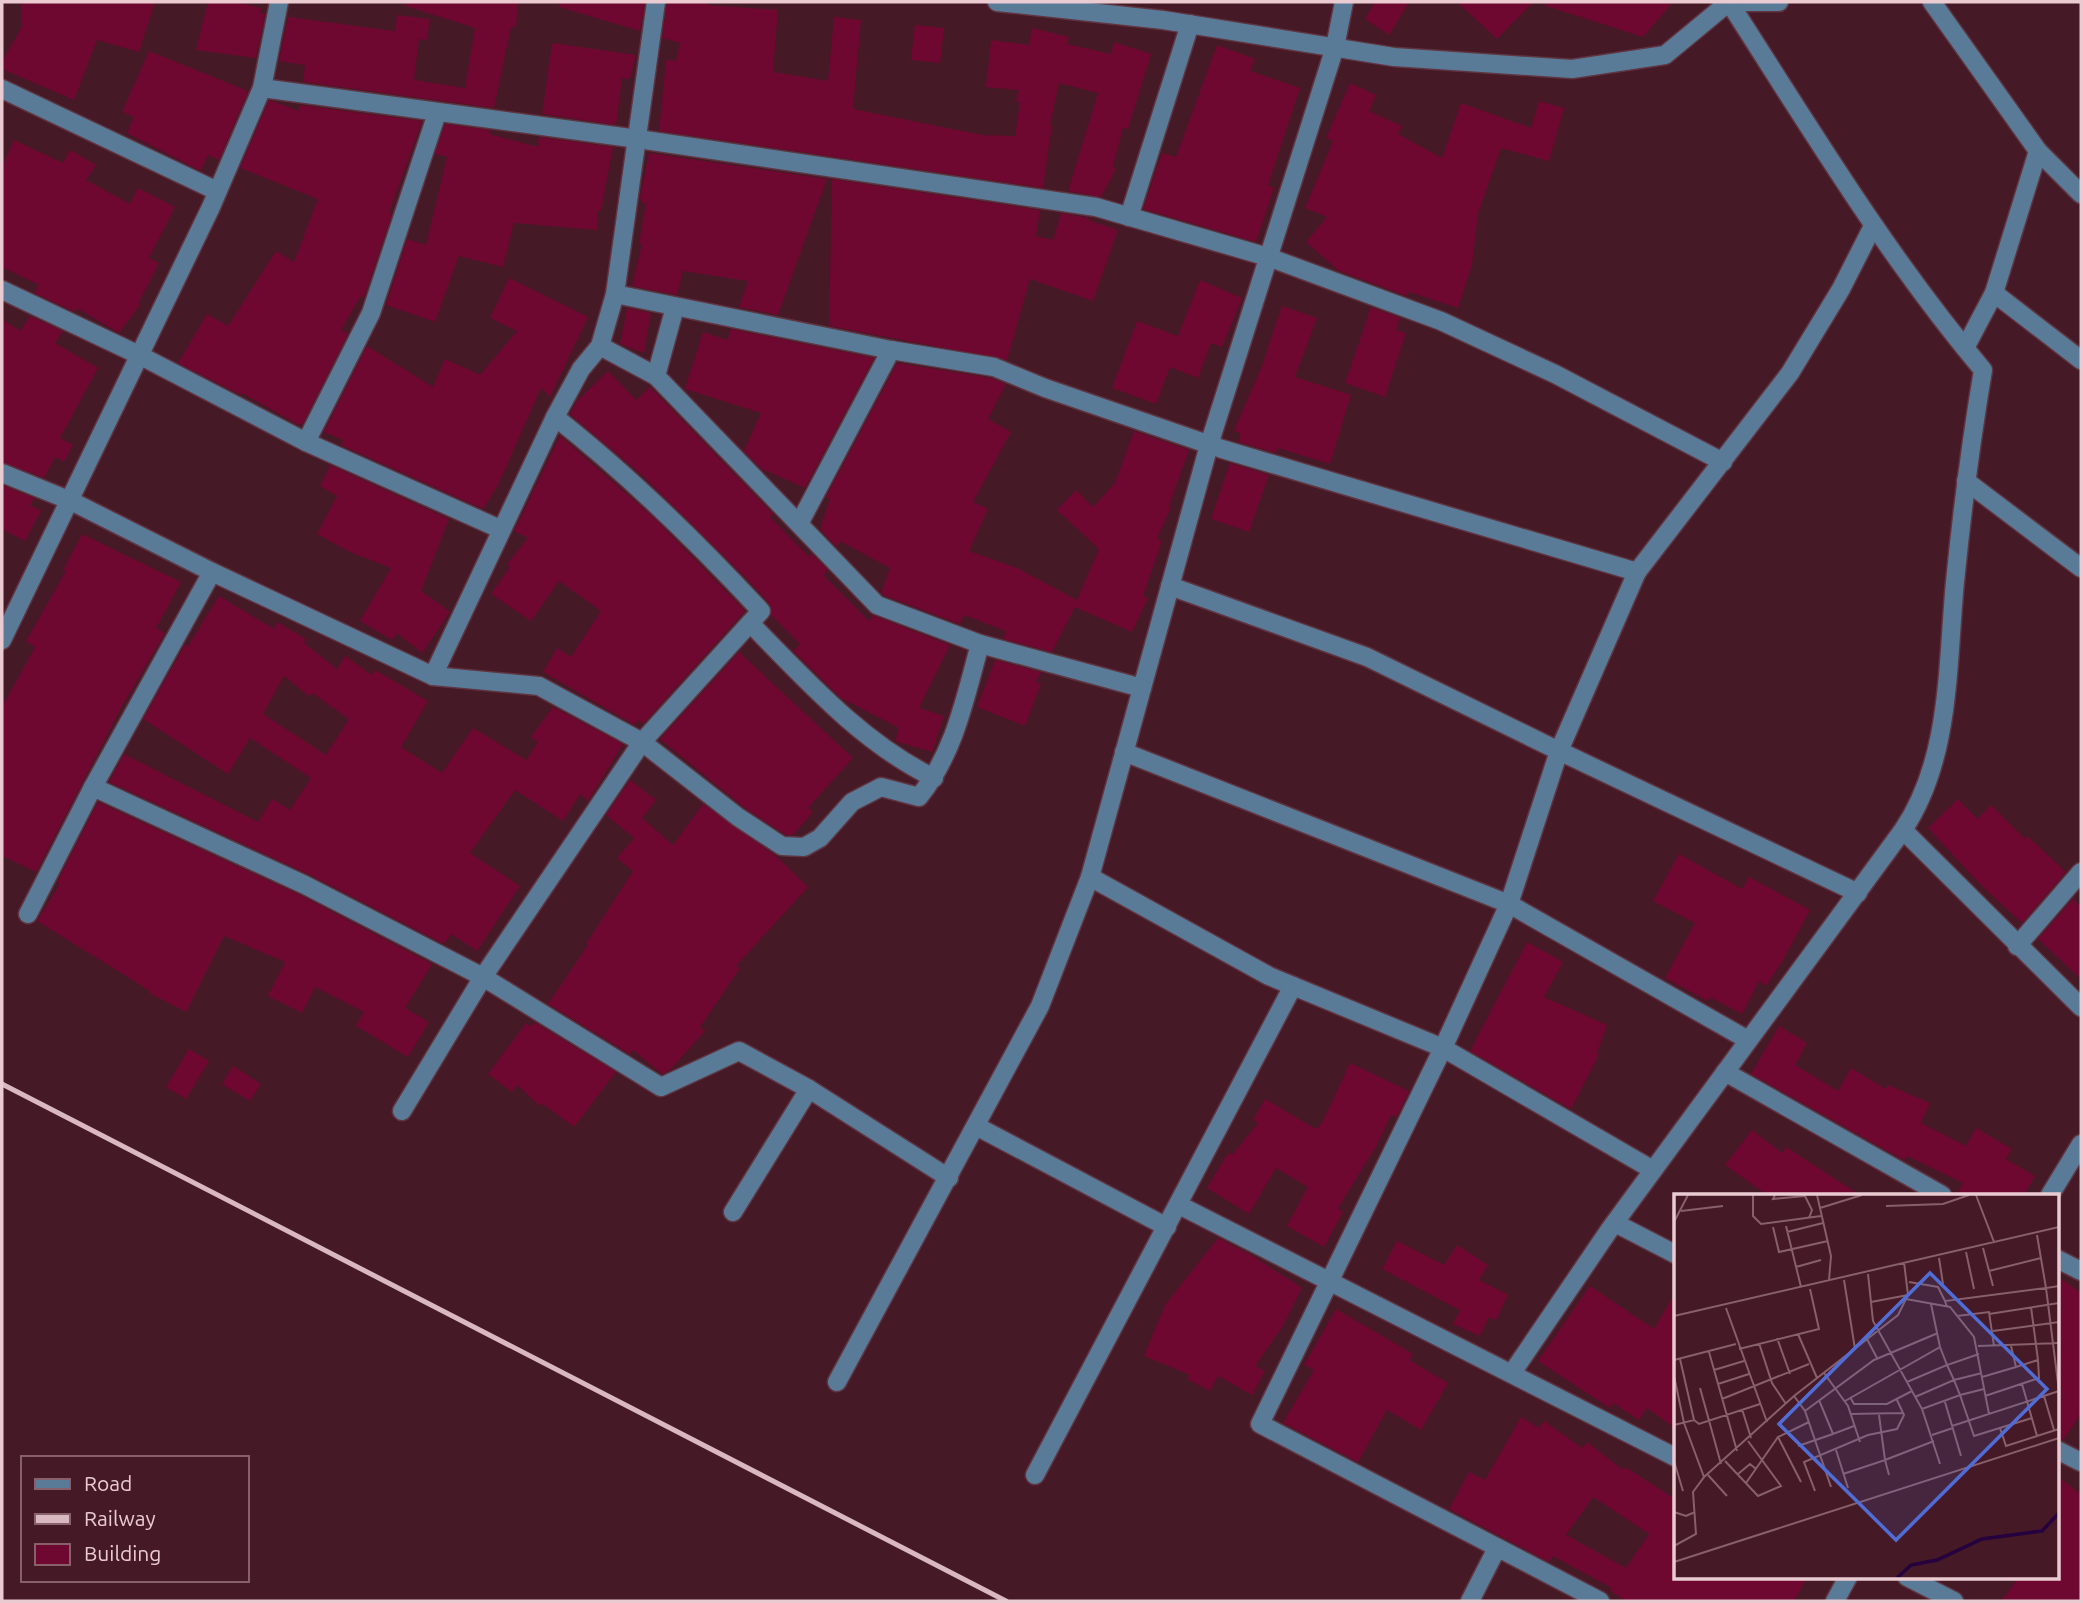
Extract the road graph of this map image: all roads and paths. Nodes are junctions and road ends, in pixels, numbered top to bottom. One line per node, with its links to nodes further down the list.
1 (279, 2): 11 (street)
2 (656, 2): 14 (street)
3 (997, 2): 8 (street)
4 (1345, 2): 10 (street)
5 (1729, 2): 6 (street); 10 (street); 19 (street)
6 (1777, 2)
7 (1932, 2): 15 (street)
8 (1041, 5): 9 (street)
9 (1189, 24): 10 (street); 18 (street)
10 (1335, 47): 20 (street)
11 (262, 88): 13 (street); 16 (street)
12 (2, 89): 16 (street)
13 (437, 113): 14 (street); 32 (street)
14 (638, 139): 18 (street); 23 (street)
15 (2038, 151): 17 (street); 22 (street)
16 (217, 191): 28 (street)
17 (2081, 194)
18 (1129, 217): 20 (street)
19 (1873, 226): 26 (street); 34 (street)
20 (1268, 257): 33 (street); 34 (street)
21 (2, 290): 28 (street)
22 (1994, 293): 26 (street); 29 (street)
23 (615, 294): 24 (street); 25 (street)
24 (675, 307): 27 (street); 30 (street)
25 (600, 346): 30 (street); 31 (street)
26 (1965, 348): 36 (street)
27 (891, 350): 33 (street); 38 (street)
28 (141, 356): 32 (street); 37 (street)
29 (2081, 360)
30 (656, 376): 38 (street)
31 (555, 417): 39 (street); 44 (street)
32 (306, 442): 39 (street)
33 (1209, 445): 42 (street); 43 (street)
34 (1723, 462): 42 (street)
35 (2, 473): 37 (street)
36 (1966, 481): 40 (street); 54 (street)
37 (71, 501): 41 (street); 45 (street)
38 (800, 522): 46 (street)
39 (500, 529): 47 (street)
40 (2081, 568)
41 (212, 572): 47 (street); 53 (street)
42 (1637, 572): 50 (street)
43 (1170, 586): 48 (street); 50 (street)
44 (750, 623): 49 (street); 52 (street)
45 (2, 640)
46 (980, 644): 48 (street); 52 (street)
47 (433, 676): 49 (street)
48 (1142, 688): 51 (street)
49 (642, 743): 52 (street); 61 (street)
50 (1559, 751): 57 (street); 58 (street)
51 (1124, 752): 56 (street); 58 (street)
52 (934, 778)
53 (93, 787): 59 (street); 61 (street)
54 (1903, 830): 57 (street); 60 (street)
55 (2081, 872): 60 (street)
56 (1090, 877): 62 (street); 69 (street)
57 (1858, 893): 64 (street)
58 (1509, 904): 64 (street); 65 (street)
59 (28, 914)
60 (2017, 947): 63 (street)
61 (483, 977): 67 (street); 68 (street)
62 (1293, 986): 65 (street); 75 (street)
63 (2081, 1007)
64 (1748, 1040): 66 (street)
65 (1444, 1048): 71 (street); 82 (street)
66 (1725, 1072): 71 (street); 73 (street)
67 (809, 1089): 72 (street); 76 (street)
68 (402, 1111)
69 (976, 1126): 72 (street); 78 (street)
70 (2081, 1144): 74 (street)
71 (1653, 1170): 77 (street)
72 (949, 1178): 84 (street)
73 (1940, 1194)
74 (2051, 1194)
75 (1180, 1205): 78 (street); 82 (street)
76 (733, 1212)
77 (1615, 1223): 79 (street); 83 (street)
78 (1167, 1227): 88 (street)
79 (1674, 1253)
80 (2058, 1260): 81 (street)
81 (2081, 1272)
82 (1329, 1280): 83 (street); 89 (street)
83 (1511, 1373): 86 (street)
84 (838, 1382)
85 (2058, 1450): 87 (street)
86 (1674, 1456)
87 (2081, 1462)
88 (1035, 1475)
89 (1497, 1548): 92 (street); 93 (street)
90 (1847, 1578): 94 (street)
91 (1909, 1578): 95 (street)
92 (1470, 1601)
93 (1600, 1601)
94 (1835, 1601)
95 (1954, 1601)

